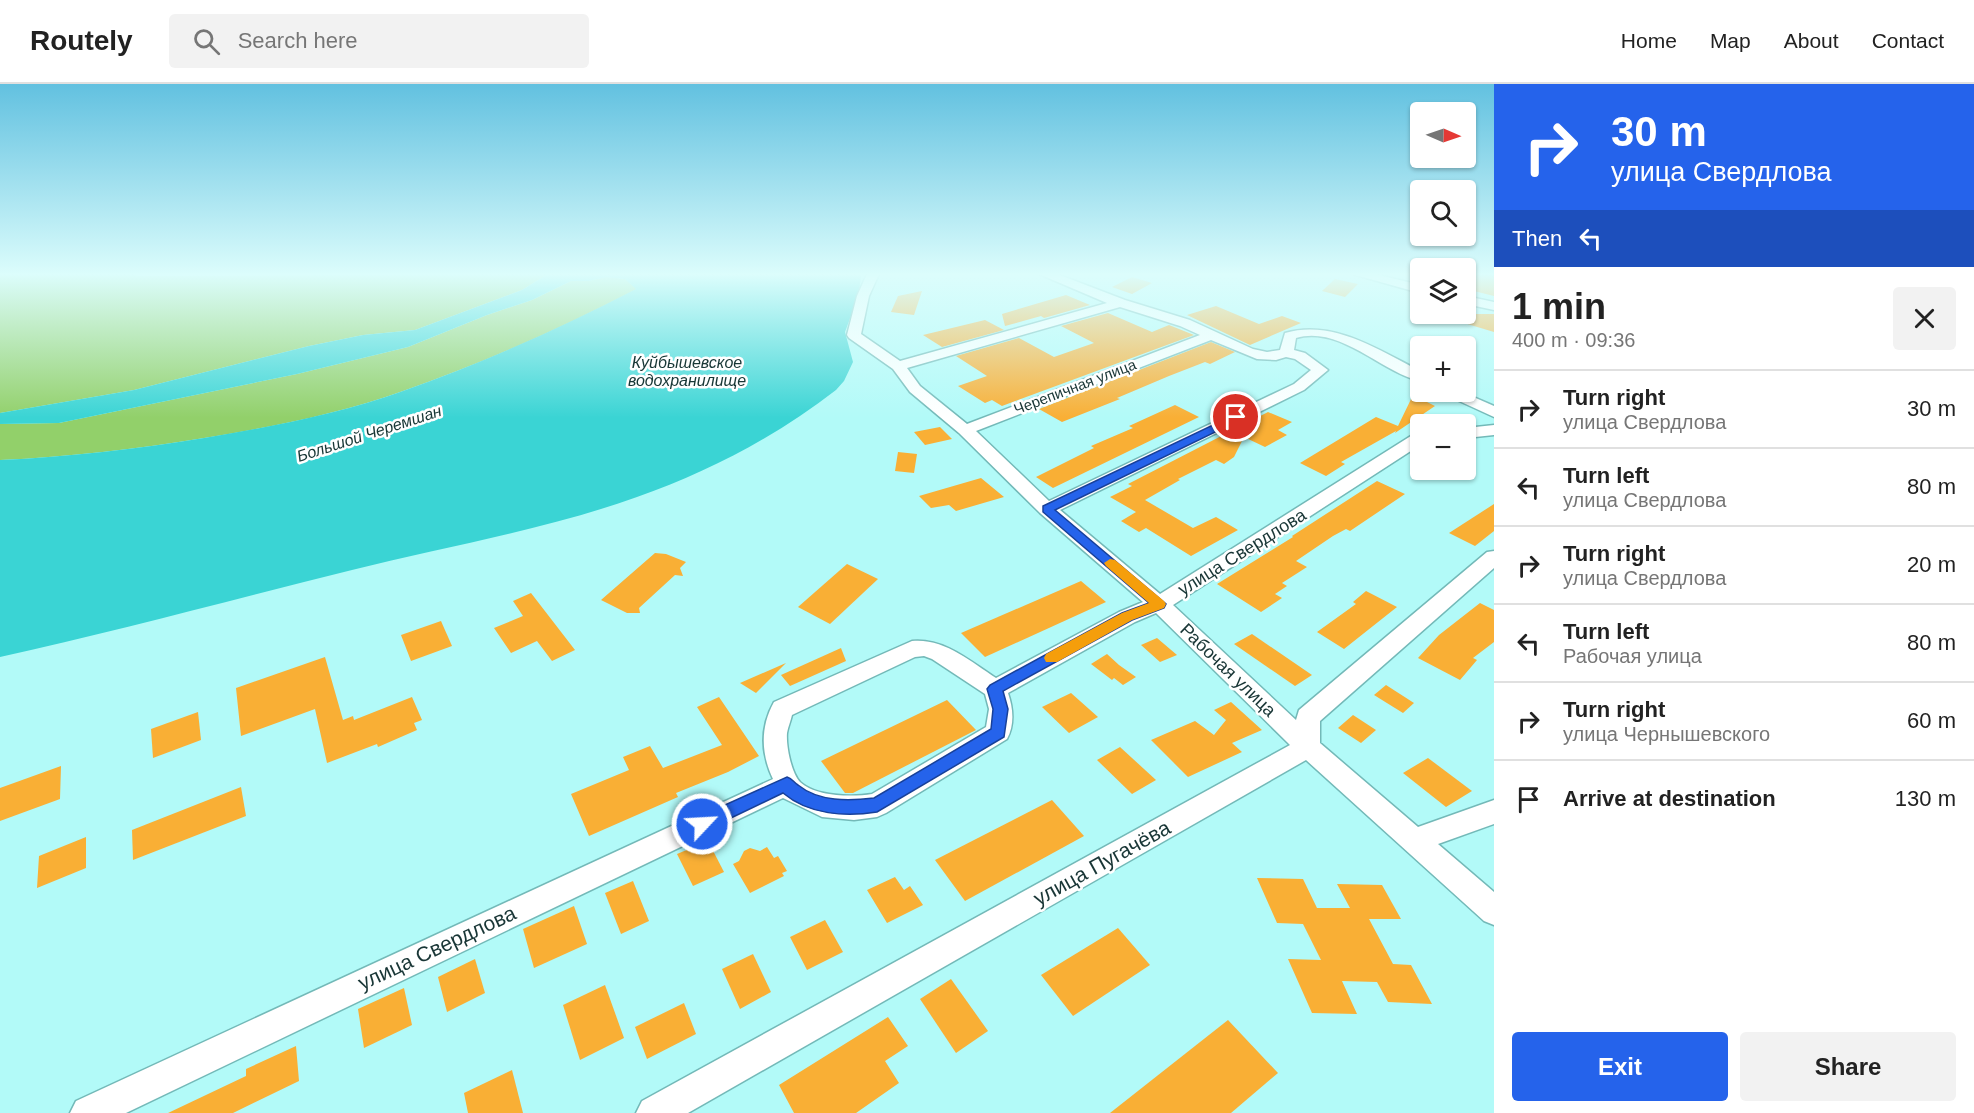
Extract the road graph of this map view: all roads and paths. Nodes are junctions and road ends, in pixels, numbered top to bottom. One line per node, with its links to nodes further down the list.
1 (857, 322): 6 (street, Рабочая улица)
2 (1053, 322): 6 (street)
3 (1182, 322): 4 (street)
4 (1212, 335): 5 (street); 10 (street, Черепичная улица)
5 (1286, 353): 7 (street); 14 (street)
6 (898, 366): 10 (street, Рабочая улица)
7 (1410, 372)
8 (1472, 402): 9 (street)
9 (1494, 412)
10 (964, 430): 14 (street, Рабочая улица)
11 (1494, 430): 12 (street)
12 (1476, 432)
13 (1410, 444): 16 (street, улица Свердлова)
14 (1047, 509): 16 (street, Рабочая улица)
15 (1494, 557): 18 (street)
16 (1159, 604): 17 (street, улица Свердлова); 18 (street, Рабочая улица)
17 (995, 689): 19 (street); 19 (street)
18 (1308, 747): 21 (street, Рабочая улица); 24 (street, улица Пугачёва)
19 (787, 784): 23 (street, улица Свердлова)
20 (1494, 812): 21 (street)
21 (1415, 840): 22 (street, Рабочая улица)
22 (1494, 911)
23 (88, 1113)
24 (654, 1113)

